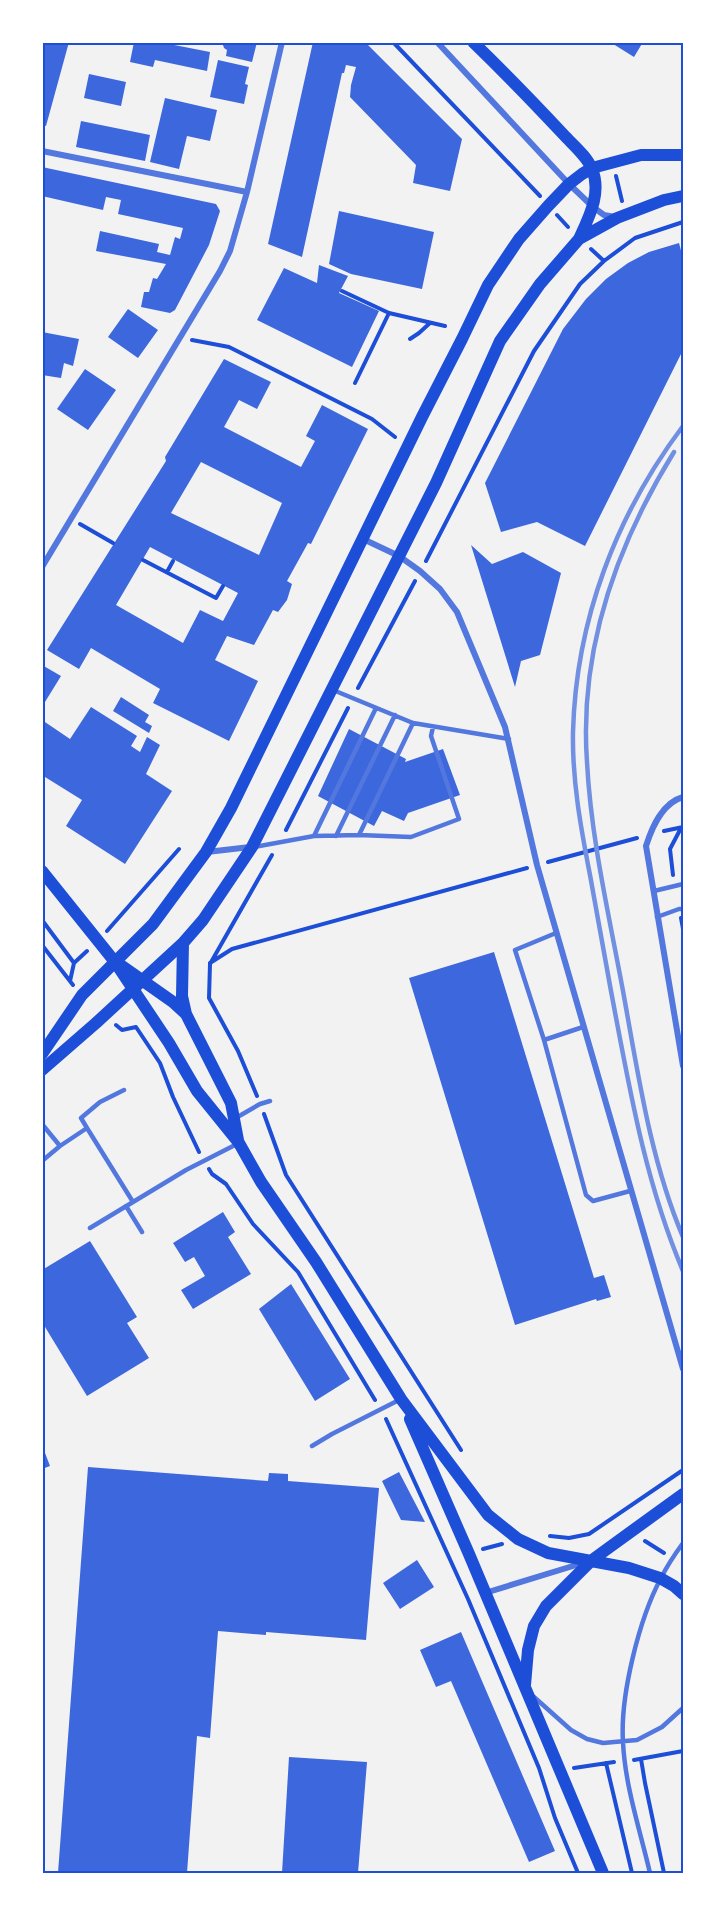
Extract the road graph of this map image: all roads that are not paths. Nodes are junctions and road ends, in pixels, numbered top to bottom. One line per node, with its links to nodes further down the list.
1 (282, 42): 8 (street)
2 (437, 42): 7 (street)
3 (473, 42): 6 (main road)
4 (42, 151): 8 (street)
5 (683, 155): 6 (main road)
6 (592, 168): 7 (main road); 10 (main road)
7 (569, 184): 10 (street); 13 (main road)
8 (247, 192): 15 (street)
9 (683, 196): 11 (main road)
10 (593, 207): 11 (street); 12 (main road)
11 (621, 216): 12 (main road)
12 (579, 239): 14 (main road)
13 (362, 539): 14 (street); 27 (main road)
14 (399, 556): 16 (main road); 21 (street)
15 (42, 567)
16 (330, 689): 17 (lane); 26 (main road)
17 (376, 708): 18 (lane); 24 (lane)
18 (395, 716): 19 (lane); 25 (lane)
19 (413, 723): 20 (lane); 23 (lane)
20 (433, 727): 21 (lane); 23 (lane)
21 (509, 739): 33 (street)
22 (683, 797): 30 (street)
23 (358, 835): 25 (lane)
24 (314, 836): 25 (lane); 26 (lane)
25 (336, 836)
26 (252, 847): 27 (street); 34 (main road)
27 (206, 852): 35 (main road)
28 (42, 871): 35 (main road)
29 (683, 884): 30 (lane)
30 (654, 891): 32 (street)
31 (683, 909): 32 (lane)
32 (657, 917): 42 (street)
33 (556, 933): 39 (street); 40 (lane)
34 (183, 943): 36 (main road); 38 (main road)
35 (116, 962): 36 (main road); 37 (main road); 41 (main road)
36 (143, 980): 37 (main road); 38 (main road)
37 (133, 989): 43 (main road); 49 (main road)
38 (186, 1014): 46 (main road)
39 (583, 1027): 40 (lane); 52 (street)
40 (544, 1040): 52 (lane)
41 (42, 1054)
42 (683, 1066)
43 (42, 1070)
44 (124, 1090): 48 (lane)
45 (270, 1101): 46 (lane)
46 (234, 1119): 49 (main road)
47 (42, 1124): 50 (lane)
48 (87, 1128): 50 (lane); 53 (lane)
49 (239, 1143): 53 (lane); 58 (main road)
50 (60, 1146): 51 (lane)
51 (42, 1161)
52 (630, 1191): 57 (street)
53 (134, 1202): 54 (lane)
54 (126, 1206): 55 (lane); 56 (lane)
55 (90, 1228)
56 (142, 1232)
57 (683, 1369)
58 (401, 1399): 59 (lane); 62 (main road); 64 (main road)
59 (312, 1446)
60 (683, 1494): 62 (main road)
61 (683, 1543): 63 (lane)
62 (592, 1560): 63 (main road); 64 (street); 66 (main road)
63 (660, 1578): 65 (main road); 68 (lane)
64 (485, 1593): 66 (main road)
65 (683, 1594)
66 (525, 1689): 68 (lane); 69 (main road)
67 (683, 1708): 68 (lane)
68 (622, 1741): 70 (lane)
69 (603, 1873)
70 (650, 1873)

